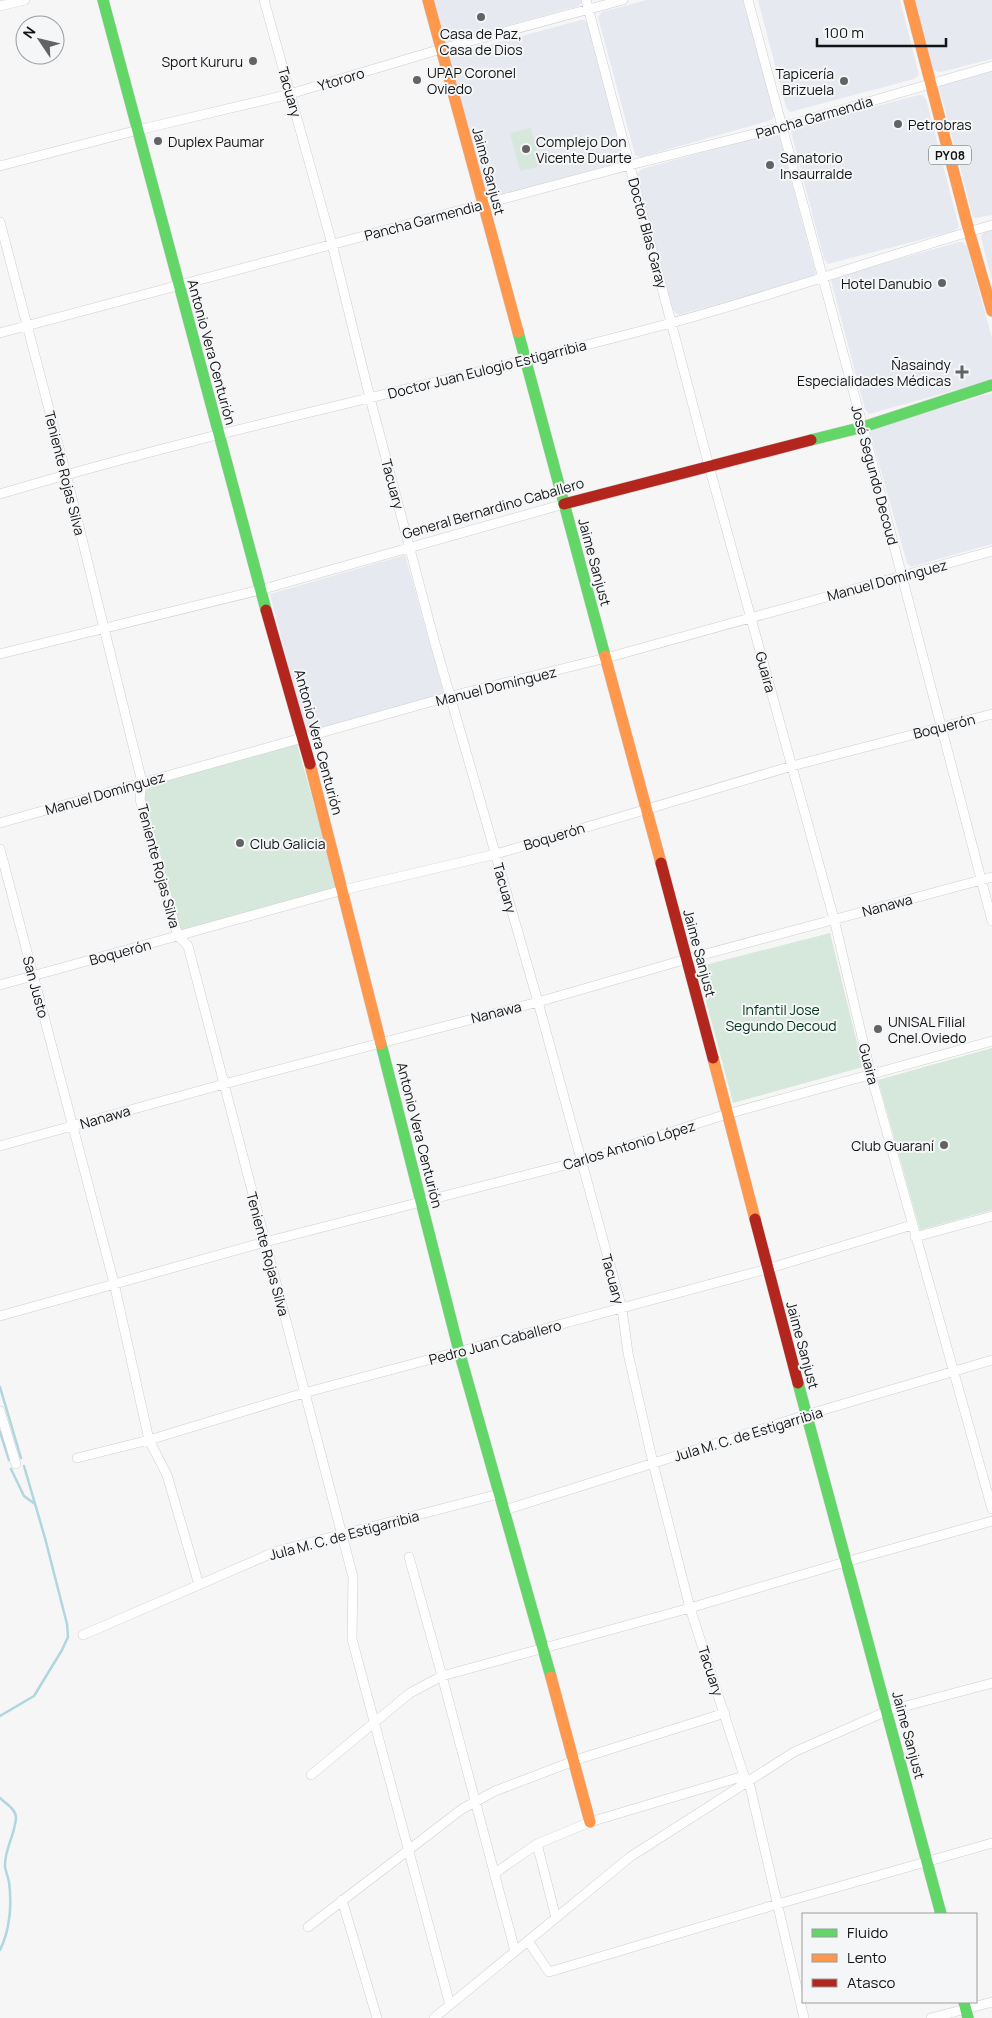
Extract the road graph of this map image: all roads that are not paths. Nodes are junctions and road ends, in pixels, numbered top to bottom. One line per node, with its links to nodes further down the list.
1 (25, 0): 9 (street)
2 (103, 0): 15 (main road, Antonio Vera Centurión)
3 (264, 0): 13 (street, Tacuary)
4 (428, 0): 10 (main road, Jaime Sanjust)
5 (623, 0): 8 (street, Ytororo)
6 (748, 0): 14 (street, José Segundo Decoud)
7 (910, 0): 12 (main road, PY08)
8 (587, 4): 10 (street, Ytororo); 16 (street, Doctor Blas Garay)
9 (0, 6)
10 (441, 49): 13 (street, Ytororo); 18 (main road, Jaime Sanjust)
11 (992, 66): 12 (street, Pancha Garmendia)
12 (932, 83): 14 (street, Pancha Garmendia); 21 (main road, PY08)
13 (290, 94): 15 (street, Ytororo); 22 (street, Tacuary)
14 (782, 127): 16 (street, Pancha Garmendia); 23 (street, José Segundo Decoud)
15 (138, 130): 17 (street, Ytororo); 24 (main road, Antonio Vera Centurión)
16 (630, 165): 18 (street, Pancha Garmendia); 26 (street, Doctor Blas Garay)
17 (0, 166)
18 (483, 204): 22 (street, Pancha Garmendia); 29 (main road, Jaime Sanjust)
19 (0, 222): 27 (street, Teniente Rojas Silva)
20 (992, 225): 21 (street, Doctor Juan Eulogio Estigarribia)
21 (969, 232): 23 (street, Doctor Juan Eulogio Estigarribia); 25 (main road, PY08)
22 (332, 244): 24 (street, Pancha Garmendia); 31 (street, Tacuary)
23 (823, 279): 26 (street, Doctor Juan Eulogio Estigarribia); 32 (street, José Segundo Decoud)
24 (179, 287): 27 (street, Pancha Garmendia); 33 (main road, Antonio Vera Centurión)
25 (992, 310)
26 (672, 323): 29 (street, Doctor Juan Eulogio Estigarribia); 34 (street, Doctor Blas Garay)
27 (27, 326): 28 (street, Pancha Garmendia); 35 (street, Teniente Rojas Silva)
28 (0, 333)
29 (524, 361): 31 (street, Doctor Juan Eulogio Estigarribia); 37 (main road, Jaime Sanjust)
30 (992, 385): 32 (main road, General Bernardino Caballero)
31 (370, 398): 33 (street, Doctor Juan Eulogio Estigarribia); 38 (street, Tacuary)
32 (863, 427): 34 (main road, General Bernardino Caballero); 40 (street, José Segundo Decoud)
33 (219, 435): 35 (street, Doctor Juan Eulogio Estigarribia); 41 (main road, Antonio Vera Centurión)
34 (709, 466): 37 (main road, General Bernardino Caballero); 42 (street, Guaira)
35 (66, 474): 36 (street, Doctor Juan Eulogio Estigarribia); 43 (street, Teniente Rojas Silva)
36 (0, 494)
37 (564, 504): 38 (street, General Bernardino Caballero); 45 (main road, Jaime Sanjust)
38 (411, 547): 41 (street, General Bernardino Caballero); 46 (street, Tacuary)
39 (992, 551): 40 (street, Manuel Domínguez)
40 (902, 576): 42 (street, Manuel Domínguez); 48 (street, José Segundo Decoud)
41 (260, 590): 43 (street, General Bernardino Caballero); 49 (main road, Antonio Vera Centurión)
42 (751, 617): 45 (street, Manuel Domínguez); 50 (street, Guaira)
43 (104, 628): 44 (street, General Bernardino Caballero); 51 (street, Teniente Rojas Silva)
44 (0, 654)
45 (606, 658): 46 (street, Manuel Domínguez); 52 (main road, Jaime Sanjust)
46 (451, 696): 49 (street, Manuel Domínguez); 55 (street, Tacuary)
47 (992, 714): 48 (street, Boquerón)
48 (941, 727): 50 (street, Boquerón); 57 (street, José Segundo Decoud)
49 (303, 738): 51 (street, Manuel Domínguez); 58 (main road, Antonio Vera Centurión)
50 (792, 766): 52 (street, Boquerón); 59 (street, Guaira)
51 (142, 782): 53 (street, Manuel Domínguez); 61 (street, Teniente Rojas Silva)
52 (646, 808): 55 (street, Boquerón); 62 (main road, Jaime Sanjust)
53 (0, 823)
54 (0, 849): 63 (street, San Justo)
55 (496, 854): 58 (street, Boquerón); 65 (street, Tacuary)
56 (992, 877): 57 (street, Nanawa)
57 (981, 880): 59 (street, Nanawa); 60 (street, José Segundo Decoud)
58 (343, 890): 61 (street, Boquerón); 66 (main road, Antonio Vera Centurión)
59 (834, 919): 62 (street, Nanawa); 68 (street, Guaira)
60 (992, 921)
61 (178, 936): 63 (street, Boquerón); 69 (street, Teniente Rojas Silva)
62 (687, 959): 65 (street, Nanawa); 70 (main road, Jaime Sanjust)
63 (32, 976): 64 (street, Boquerón); 71 (street, San Justo)
64 (0, 985)
65 (538, 1002): 66 (street, Nanawa); 73 (street, Tacuary)
66 (381, 1041): 69 (street, Nanawa); 74 (main road, Antonio Vera Centurión)
67 (992, 1041): 68 (street, Carlos Antonio López)
68 (872, 1074): 70 (street, Carlos Antonio López); 76 (street, Guaira)
69 (224, 1084): 71 (street, Nanawa); 78 (street, Teniente Rojas Silva)
70 (727, 1114): 73 (street, Carlos Antonio López); 79 (main road, Jaime Sanjust)
71 (73, 1126): 72 (street, Nanawa); 80 (street, San Justo)
72 (0, 1146)
73 (581, 1161): 74 (street, Carlos Antonio López); 81 (street, Tacuary)
74 (421, 1202): 78 (street, Carlos Antonio López); 83 (main road, Antonio Vera Centurión)
75 (992, 1216): 77 (street)
76 (912, 1225): 77 (street, Guaira); 79 (street, Pedro Juan Caballero)
77 (916, 1237): 85 (street, Guaira)
78 (265, 1242): 80 (street, Carlos Antonio López); 86 (street, Teniente Rojas Silva)
79 (767, 1269): 81 (street, Pedro Juan Caballero); 88 (main road, Jaime Sanjust)
80 (114, 1283): 82 (street, Carlos Antonio López); 89 (street, San Justo)
81 (622, 1309): 83 (street, Pedro Juan Caballero); 91 (street, Tacuary)
82 (0, 1316)
83 (459, 1351): 86 (street, Pedro Juan Caballero); 93 (main road, Antonio Vera Centurión)
84 (992, 1360): 85 (street, Jula M. C. de Estigarribia)
85 (953, 1370): 88 (street, Jula M. C. de Estigarribia); 94 (street, Guaira)
86 (304, 1393): 89 (street, Pedro Juan Caballero); 97 (street, Teniente Rojas Silva)
87 (0, 1412): 92 (street)
88 (806, 1415): 91 (street, Jula M. C. de Estigarribia); 99 (main road, Jaime Sanjust)
89 (149, 1440): 90 (street, Pedro Juan Caballero); 100 (street, San Justo)
90 (77, 1458)
91 (653, 1463): 95 (street, Jula M. C. de Estigarribia); 101 (street, Tacuary)
92 (16, 1464)
93 (500, 1494): 95 (main road, Antonio Vera Centurión); 97 (street, Jula M. C. de Estigarribia)
94 (992, 1509)
95 (505, 1510): 103 (main road, Antonio Vera Centurión)
96 (992, 1522): 99 (street)
97 (340, 1534): 100 (street, Jula M. C. de Estigarribia); 108 (street, Teniente Rojas Silva)
98 (408, 1557): 104 (street)
99 (845, 1562): 101 (street); 106 (main road, Jaime Sanjust)
100 (199, 1585): 102 (street, Jula M. C. de Estigarribia)
101 (690, 1608): 103 (street); 107 (street, Tacuary)
102 (83, 1635)
103 (542, 1648): 104 (street); 109 (main road, Antonio Vera Centurión)
104 (442, 1676): 108 (street); 112 (street)
105 (992, 1683): 106 (street)
106 (888, 1711): 111 (street); 117 (main road, Jaime Sanjust)
107 (725, 1713): 109 (street); 111 (street, Tacuary)
108 (375, 1723): 110 (street); 116 (street, Teniente Rojas Silva)
109 (574, 1761): 112 (street); 113 (main road, Antonio Vera Centurión)
110 (311, 1775)
111 (747, 1779): 113 (street); 120 (street, Tacuary); 122 (street)
112 (476, 1802): 116 (street); 118 (street)
113 (590, 1822): 115 (street)
114 (992, 1843): 117 (street)
115 (537, 1844): 118 (street); 122 (street)
116 (407, 1850): 119 (street); 127 (street, Teniente Rojas Silva)
117 (926, 1860): 120 (street); 121 (main road, Jaime Sanjust)
118 (494, 1872): 125 (street)
119 (342, 1900): 123 (street); 129 (street)
120 (778, 1904): 124 (street); 131 (street, Tacuary)
121 (941, 1913)
122 (556, 1918): 124 (street)
123 (308, 1927)
124 (528, 1941): 125 (street)
125 (515, 1951): 127 (street)
126 (992, 2002): 128 (street)
127 (450, 2005): 130 (street)
128 (966, 2010): 132 (street)
129 (377, 2018)
130 (434, 2018)
131 (804, 2018)
132 (931, 2018)

